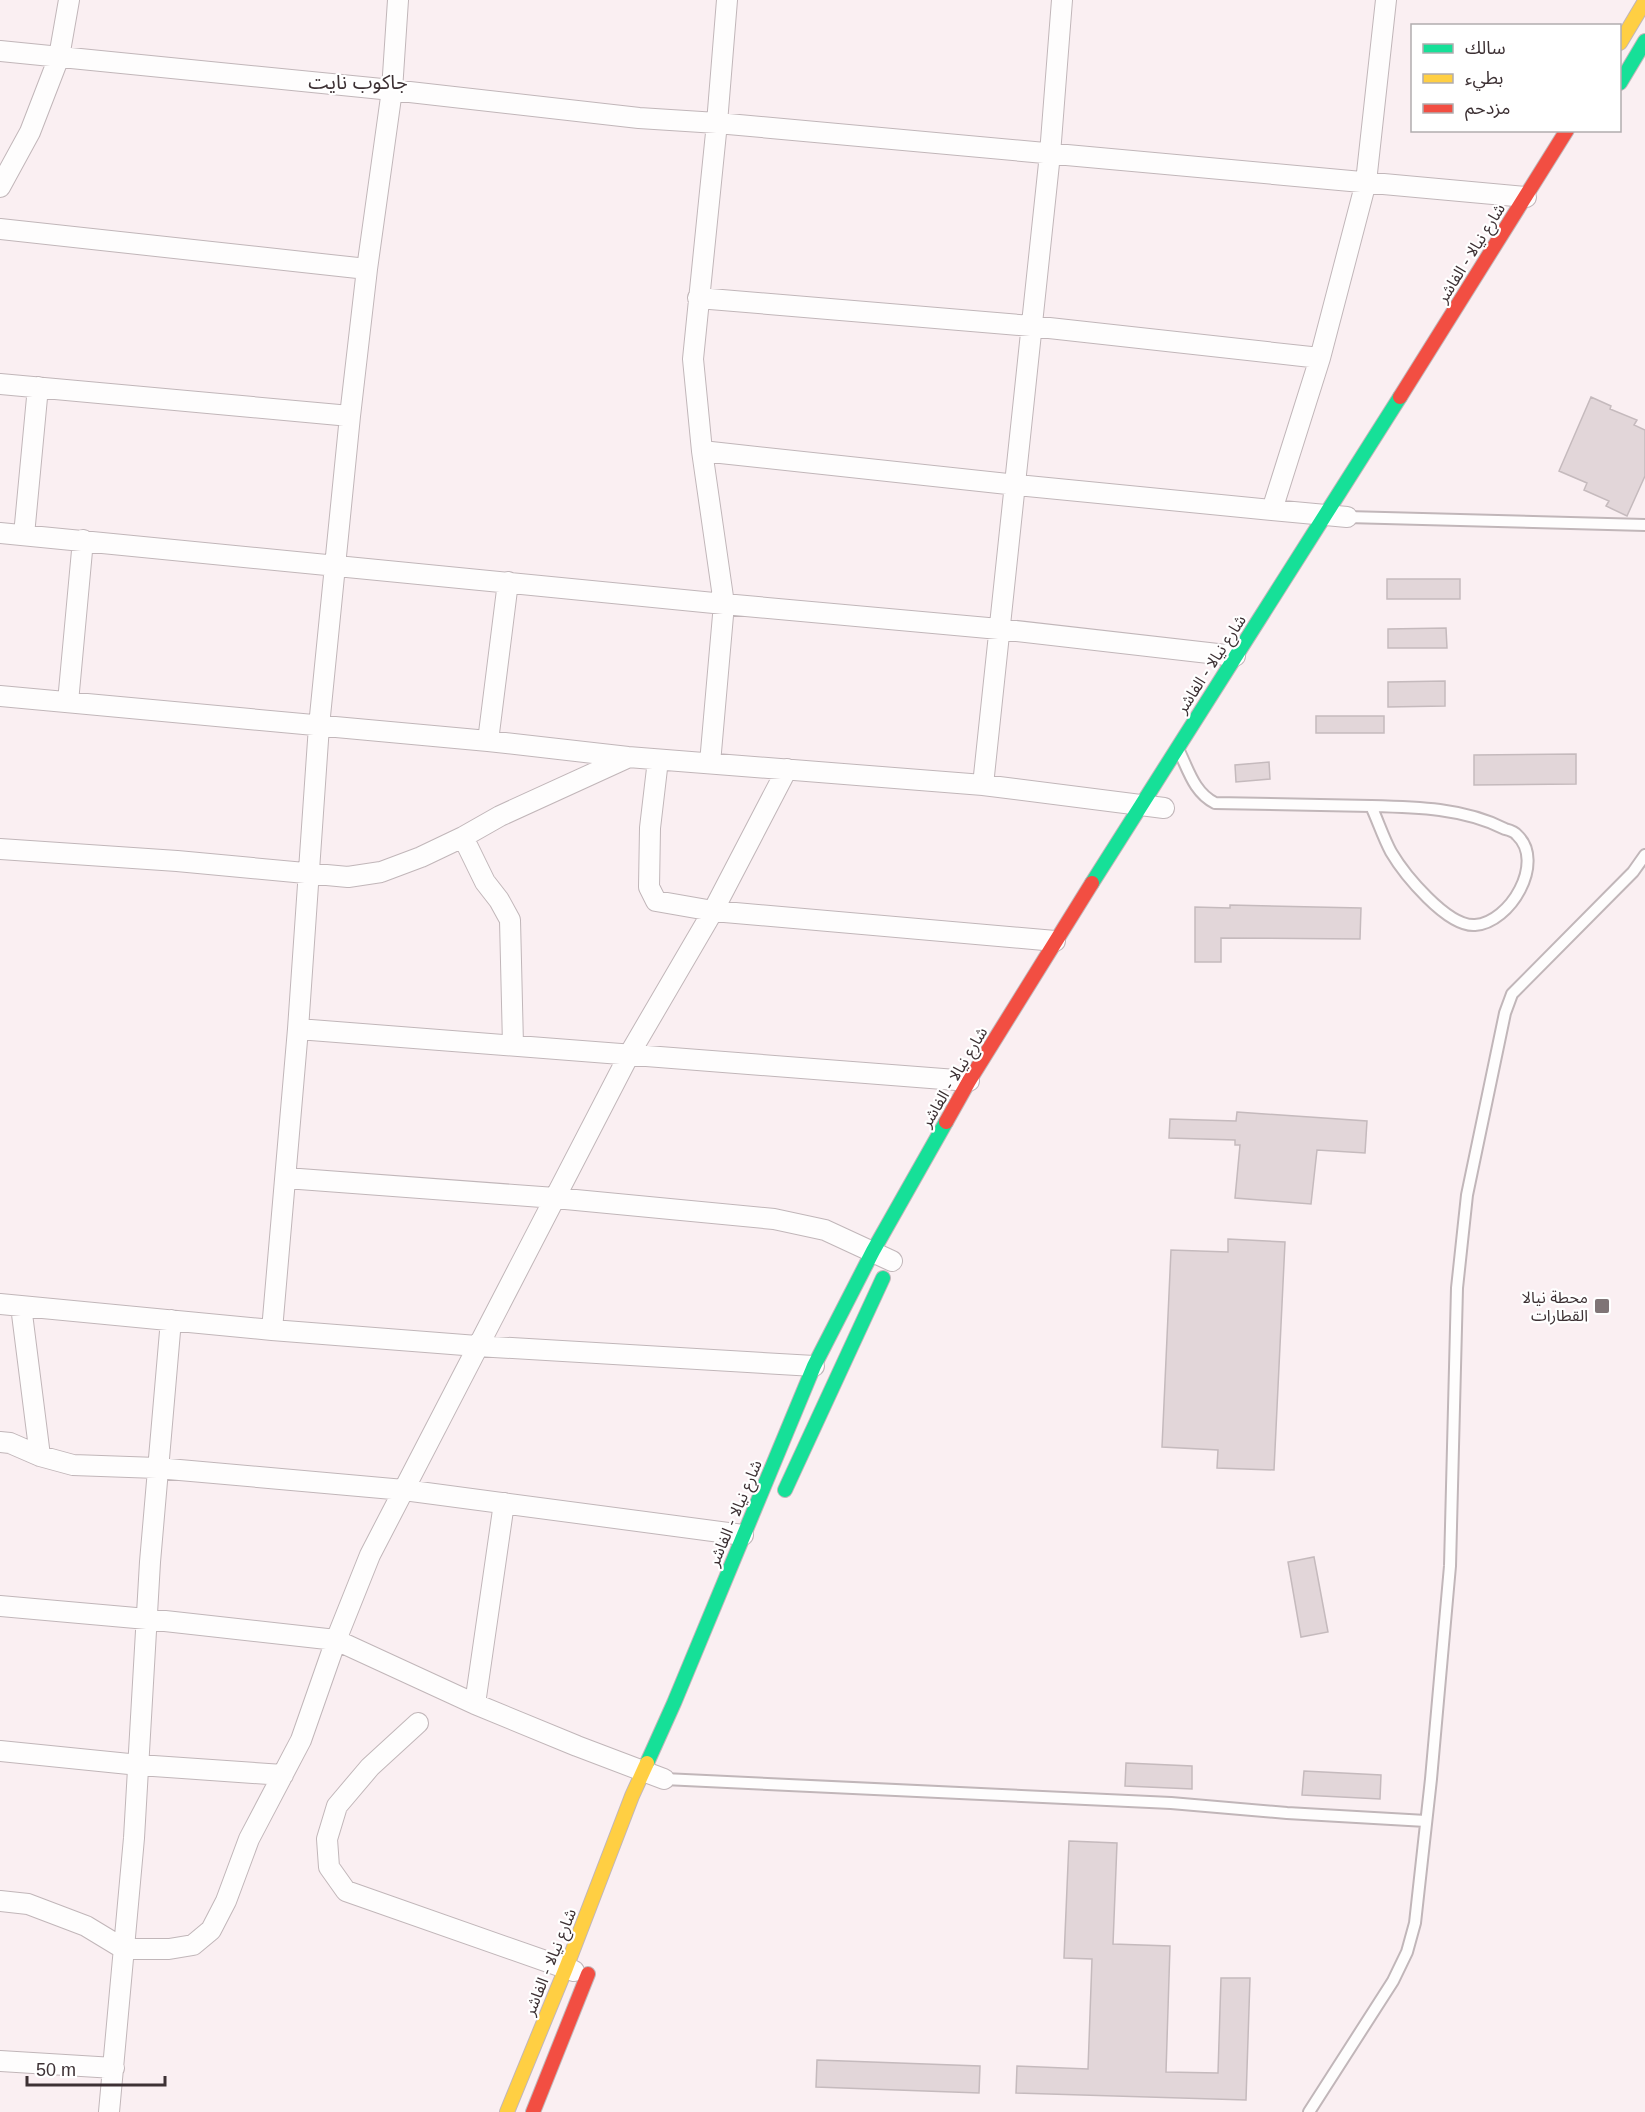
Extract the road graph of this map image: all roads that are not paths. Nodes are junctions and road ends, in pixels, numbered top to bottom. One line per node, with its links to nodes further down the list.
1 (69, 0): 10 (street)
2 (398, 0): 12 (street)
3 (727, 0): 13 (street)
4 (1062, 0): 15 (street)
5 (1386, 0): 16 (street)
6 (1645, 1): 7 (highway)
7 (1621, 41)
8 (1645, 41): 11 (highway)
9 (0, 51): 10 (street)
10 (60, 57): 12 (street); 17 (street)
11 (1624, 67)
12 (392, 90): 13 (street); 20 (street)
13 (717, 123): 15 (street); 21 (street)
14 (1566, 132): 18 (highway, شارع نيالا - الفاشر)
15 (1050, 154): 16 (street); 22 (street)
16 (1365, 182): 18 (street); 23 (street)
17 (0, 187)
18 (1526, 197): 30 (highway, شارع نيالا - الفاشر)
19 (0, 229): 20 (street)
20 (367, 269): 26 (street)
21 (698, 298): 22 (street); 27 (street)
22 (1031, 326): 23 (street); 28 (street)
23 (1320, 358): 29 (street)
24 (0, 384): 25 (street)
25 (38, 387): 26 (street); 33 (street)
26 (350, 416): 35 (street)
27 (702, 451): 28 (street); 37 (street)
28 (1017, 485): 29 (street); 38 (street)
29 (1272, 510): 30 (street)
30 (1342, 517): 31 (lane); 39 (highway, شارع نيالا - الفاشر)
31 (1645, 525)
32 (0, 532): 33 (street)
33 (24, 535): 34 (street)
34 (83, 540): 35 (street); 41 (street)
35 (335, 564): 36 (street); 42 (street)
36 (508, 582): 37 (street); 43 (street)
37 (724, 604): 38 (street); 48 (street)
38 (999, 629): 39 (street); 51 (street)
39 (1235, 656): 44 (highway, شارع نيالا - الفاشر)
40 (0, 696): 41 (street)
41 (68, 702): 42 (street)
42 (319, 726): 43 (street); 58 (street)
43 (488, 741): 46 (street)
44 (1177, 748): 50 (lane); 52 (highway, شارع نيالا - الفاشر)
45 (1198, 753): 50 (highway)
46 (628, 757): 47 (street); 55 (street)
47 (658, 760): 48 (street); 59 (street)
48 (710, 763): 49 (street)
49 (787, 769): 51 (street); 59 (street)
50 (1185, 774): 53 (lane)
51 (983, 785): 52 (street)
52 (1142, 804): 54 (street); 60 (highway, شارع نيالا - الفاشر)
53 (1371, 806): 53 (lane)
54 (1163, 808)
55 (463, 837): 58 (street); 62 (street)
56 (0, 849): 58 (street)
57 (1645, 855): 92 (lane)
58 (310, 873): 61 (street)
59 (712, 911): 60 (street); 63 (street)
60 (1055, 941): 64 (highway, شارع نيالا - الفاشر)
61 (298, 1029): 62 (street); 65 (street)
62 (513, 1045): 63 (street)
63 (630, 1053): 64 (street); 66 (street)
64 (969, 1081): 67 (highway, شارع نيالا - الفاشر)
65 (286, 1178): 66 (street); 72 (street)
66 (555, 1198): 67 (street); 73 (street)
67 (873, 1251): 68 (street); 74 (highway, شارع نيالا - الفاشر)
68 (896, 1253): 80 (highway)
69 (0, 1304): 70 (street)
70 (21, 1306): 71 (street); 76 (street)
71 (171, 1320): 72 (street); 77 (street)
72 (272, 1330): 73 (street)
73 (477, 1346): 74 (street); 78 (street)
74 (814, 1366): 81 (highway, شارع نيالا - الفاشر)
75 (0, 1442): 76 (street)
76 (40, 1456): 77 (street)
77 (157, 1468): 78 (street); 83 (street)
78 (404, 1490): 79 (street); 84 (street)
79 (504, 1503): 81 (street); 85 (street)
80 (780, 1504)
81 (743, 1535): 89 (highway, شارع نيالا - الفاشر)
82 (0, 1606): 83 (street)
83 (147, 1619): 84 (street); 88 (street)
84 (336, 1640): 85 (street); 90 (street)
85 (475, 1704): 89 (street)
86 (418, 1723): 96 (street)
87 (0, 1751): 88 (street)
88 (139, 1765): 90 (street); 94 (street)
89 (644, 1772): 91 (street); 96 (highway, شارع نيالا - الفاشر)
90 (283, 1775): 94 (street)
91 (664, 1778): 92 (lane)
92 (1426, 1821): 103 (lane)
93 (0, 1902): 94 (street)
94 (124, 1949): 99 (street)
95 (594, 1956): 97 (highway)
96 (566, 1968): 97 (street); 101 (highway, شارع نيالا - الفاشر)
97 (587, 1976): 102 (highway)
98 (0, 2061): 99 (street)
99 (114, 2068): 100 (street)
100 (109, 2112)
101 (507, 2112)
102 (533, 2112)
103 (1309, 2112)

